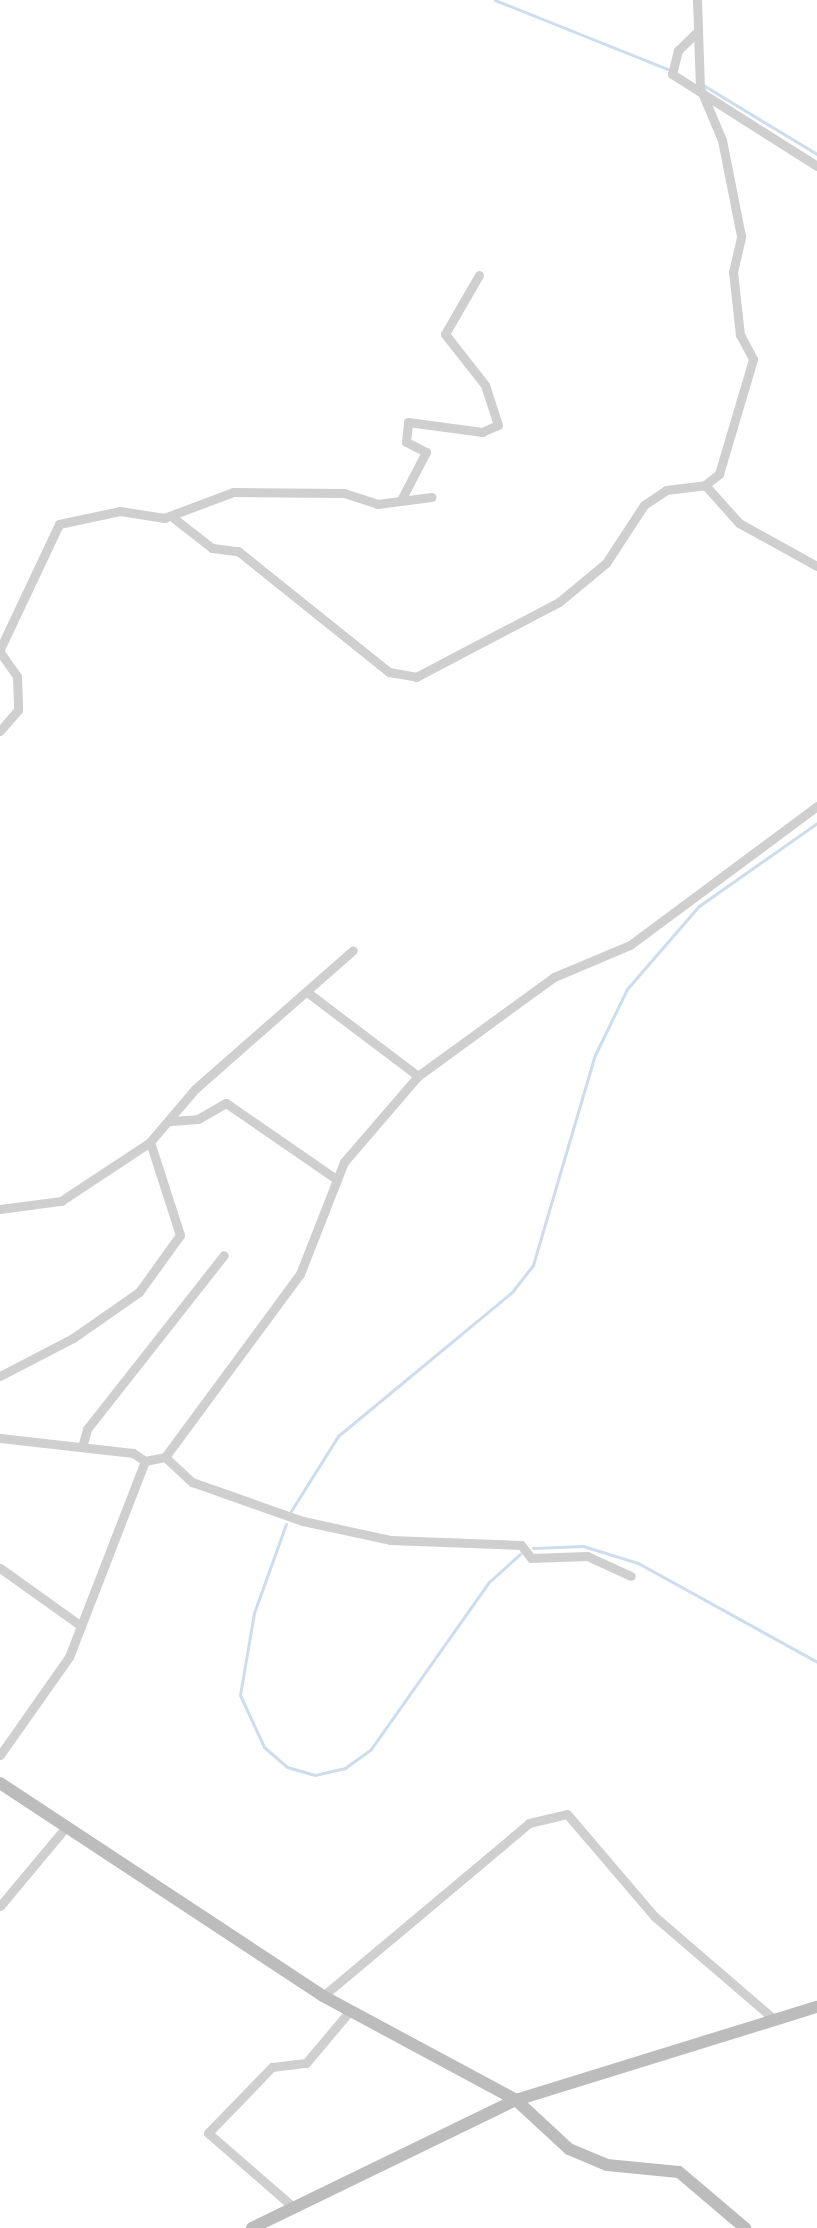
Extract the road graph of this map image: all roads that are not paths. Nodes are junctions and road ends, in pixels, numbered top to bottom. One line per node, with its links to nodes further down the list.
1 (697, 0): 2 (street)
2 (698, 31): 3 (street); 3 (street)
3 (700, 88): 4 (street); 6 (street)
4 (817, 166)
5 (479, 275): 8 (street)
6 (705, 485): 9 (street); 10 (street)
7 (432, 497): 8 (street)
8 (401, 500): 9 (street)
9 (171, 516): 11 (street)
10 (817, 566)
11 (0, 650): 12 (street)
12 (0, 731)
13 (817, 806): 16 (street)
14 (353, 950): 15 (street)
15 (307, 992): 16 (street); 17 (street)
16 (418, 1076): 19 (street)
17 (171, 1121): 18 (street); 19 (street)
18 (150, 1142): 20 (street); 22 (street)
19 (336, 1179): 25 (street)
20 (0, 1209)
21 (224, 1255): 24 (street)
22 (0, 1376)
23 (0, 1438): 24 (street)
24 (82, 1447): 26 (street)
25 (165, 1457): 26 (street); 28 (street)
26 (145, 1461): 29 (street)
27 (0, 1568): 29 (street)
28 (631, 1576)
29 (81, 1626): 30 (street)
30 (0, 1755)
31 (0, 1783): 32 (street)
32 (66, 1827): 33 (street); 34 (street)
33 (0, 1906)
34 (323, 1996): 36 (street); 37 (street)
35 (817, 2007): 37 (street)
36 (349, 2012): 38 (street); 39 (street)
37 (775, 2020): 38 (street)
38 (516, 2100): 39 (street); 41 (street)
39 (292, 2206): 40 (street)
40 (252, 2228)
41 (745, 2228)

